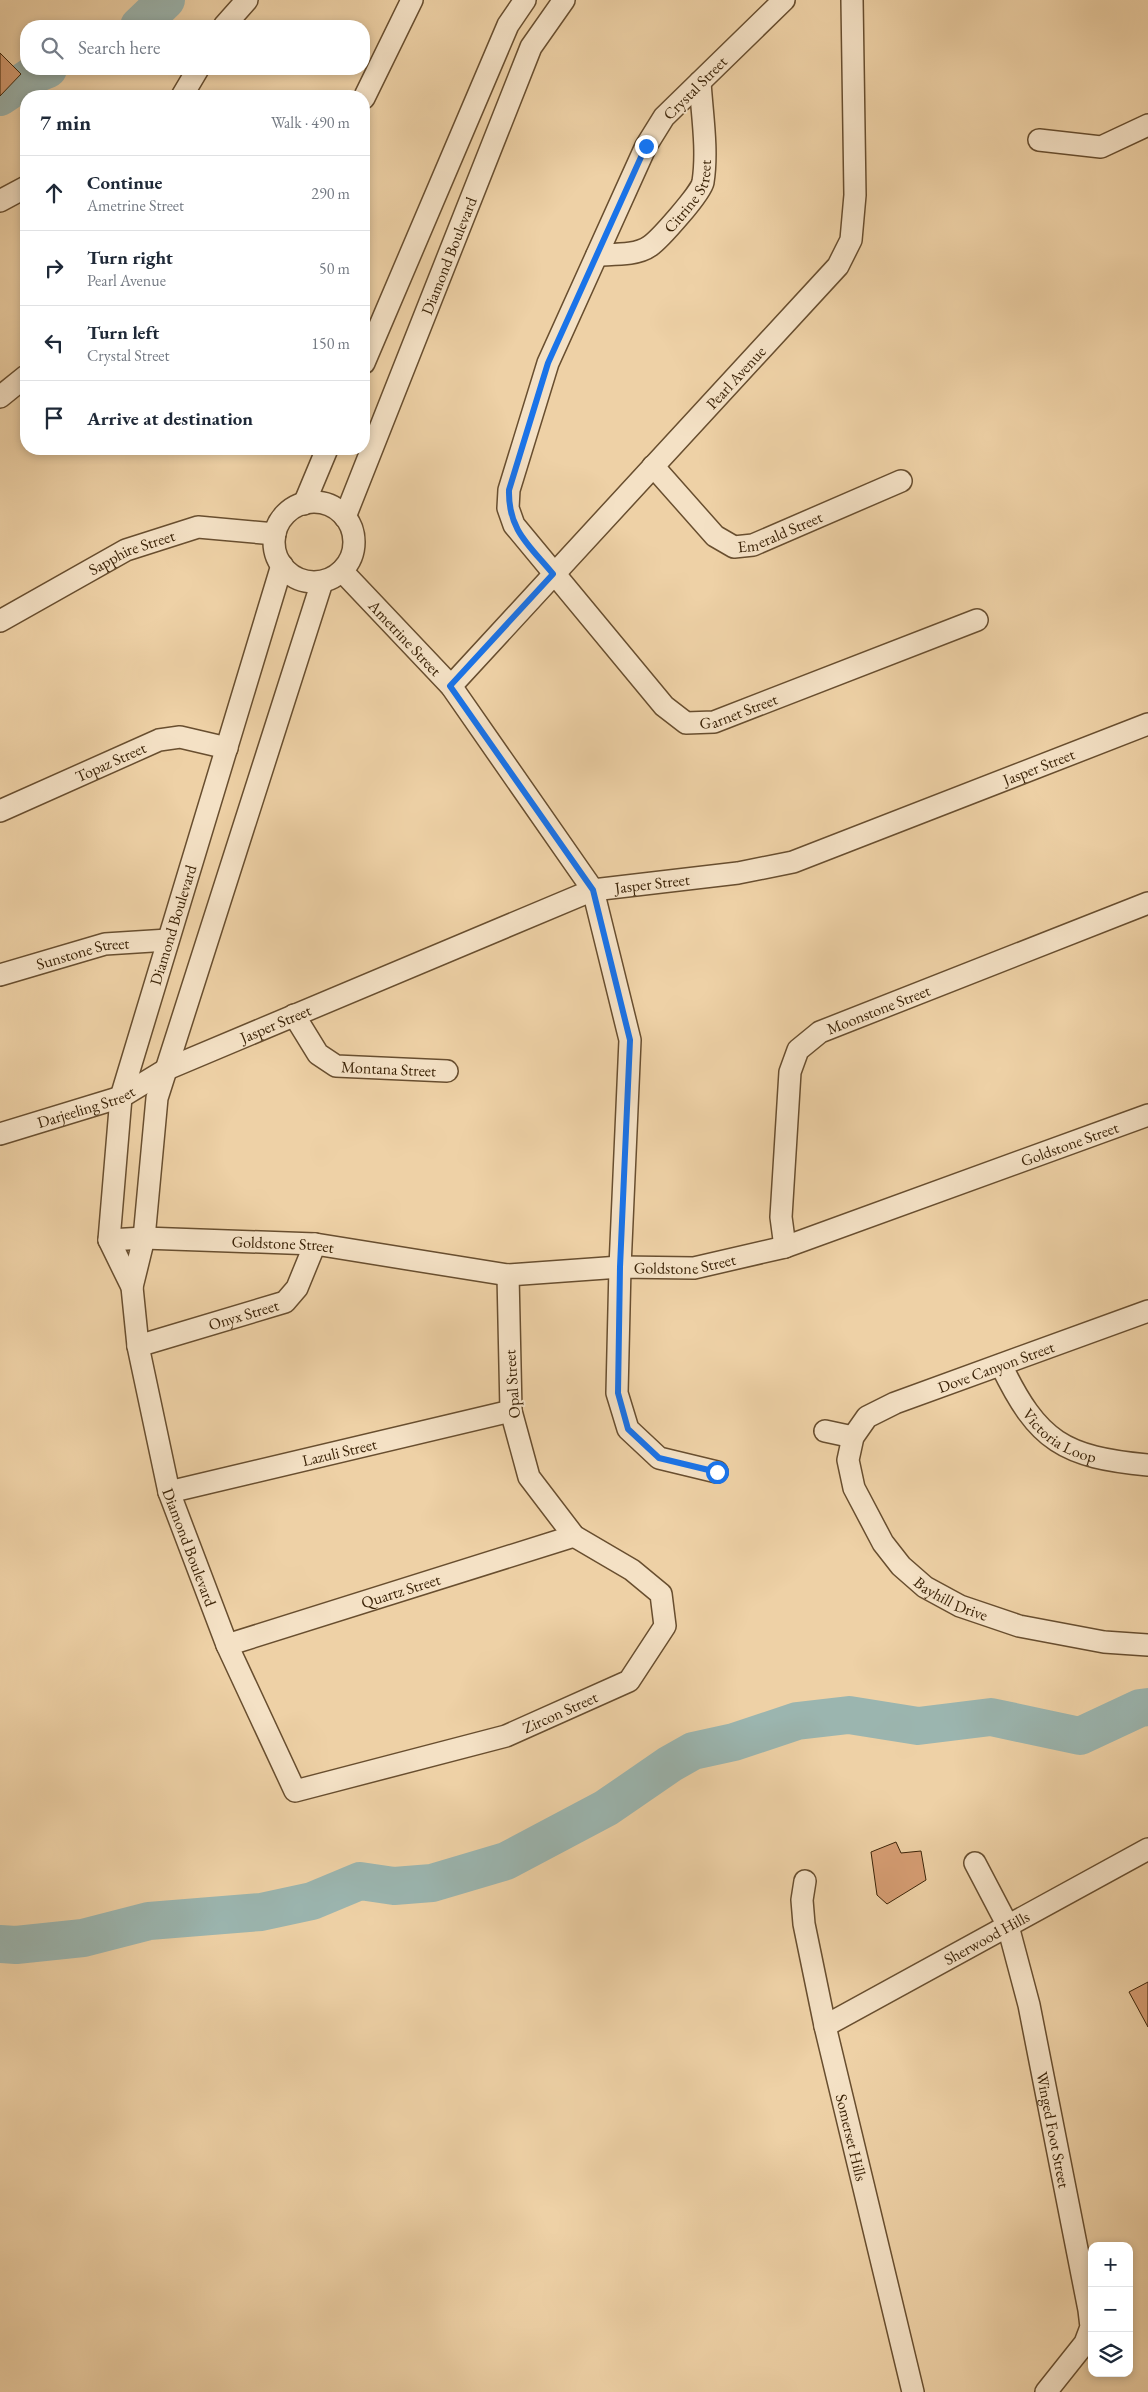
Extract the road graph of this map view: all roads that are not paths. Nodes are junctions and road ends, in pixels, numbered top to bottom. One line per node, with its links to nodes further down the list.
1 (247, 0): 7 (street)
2 (412, 0): 11 (street)
3 (525, 0): 17 (street, Diamond Boulevard)
4 (564, 0): 20 (street, Diamond Boulevard)
5 (784, 0): 9 (street, Crystal Street)
6 (852, 0): 23 (street, Pearl Avenue)
7 (229, 20)
8 (194, 75): 10 (street)
9 (700, 82): 16 (street, Crystal Street); 16 (street, Citrine Street)
10 (186, 90)
11 (368, 90)
12 (1148, 125): 13 (street)
13 (1039, 140)
14 (20, 190): 15 (street)
15 (0, 201)
16 (597, 255): 30 (street, Crystal Street)
17 (370, 349)
18 (20, 381): 19 (street)
19 (0, 397)
20 (370, 454)
21 (324, 455): 25 (street)
22 (370, 455): 26 (street, Diamond Boulevard)
23 (653, 466): 24 (street, Emerald Street); 30 (street, Pearl Avenue)
24 (901, 481)
25 (304, 504): 26 (street); 27 (street)
26 (345, 517): 29 (street)
27 (275, 534): 28 (street); 33 (street, Sapphire Street)
28 (282, 566): 31 (street); 36 (street, Diamond Boulevard)
29 (342, 571): 31 (street); 34 (street, Ametrine Street)
30 (553, 574): 32 (street, Garnet Street); 34 (street, Pearl Avenue)
31 (322, 582): 43 (street, Diamond Boulevard)
32 (977, 620)
33 (0, 621)
34 (450, 686): 38 (street, Ametrine Street)
35 (1148, 724): 38 (street, Jasper Street)
36 (227, 748): 37 (street, Topaz Street); 40 (street, Diamond Boulevard)
37 (0, 811)
38 (593, 890): 42 (street, Jasper Street); 52 (street, Ametrine Street)
39 (1148, 903): 51 (street, Moonstone Street)
40 (168, 940): 41 (street, Sunstone Street); 45 (street, Diamond Boulevard)
41 (0, 975)
42 (294, 1015): 43 (street, Jasper Street); 44 (street, Montana Street)
43 (166, 1069): 45 (street, Darjeeling Street); 48 (street, Diamond Boulevard)
44 (447, 1071)
45 (122, 1097): 47 (street, Darjeeling Street); 49 (street, Diamond Boulevard)
46 (1148, 1115): 51 (street, Goldstone Street)
47 (0, 1134)
48 (144, 1238): 49 (street, Goldstone Street); 50 (street, Goldstone Street); 54 (street, Diamond Boulevard)
49 (110, 1240): 54 (street, Diamond Boulevard)
50 (315, 1244): 53 (street, Goldstone Street); 56 (street, Onyx Street)
51 (785, 1247): 52 (street, Goldstone Street)
52 (620, 1267): 53 (street, Goldstone Street); 62 (street, Ametrine Street)
53 (508, 1275): 58 (street, Opal Street)
54 (132, 1287): 56 (street, Diamond Boulevard)
55 (1148, 1311): 57 (street, Dove Canyon Street)
56 (138, 1346): 63 (street, Diamond Boulevard)
57 (1001, 1365): 60 (street, Dove Canyon Street); 61 (street, Victoria Loop)
58 (511, 1411): 63 (street, Lazuli Street); 64 (street, Opal Street)
59 (825, 1431): 60 (street)
60 (853, 1437): 66 (street, Bayhill Drive)
61 (1148, 1465)
62 (717, 1472)
63 (169, 1492): 65 (street, Diamond Boulevard)
64 (574, 1536): 65 (street, Quartz Street); 67 (street, Zircon Street)
65 (227, 1645): 67 (street, Diamond Boulevard)
66 (1148, 1646)
67 (295, 1791)
68 (1148, 1849): 71 (street, Sherwood Hills)
69 (975, 1863): 71 (street, Winged Foot Street)
70 (805, 1881): 72 (street, Somerset Hills)
71 (1008, 1926): 72 (street, Sherwood Hills); 74 (street, Winged Foot Street)
72 (825, 2026): 73 (street, Somerset Hills)
73 (913, 2392)
74 (1046, 2392)

